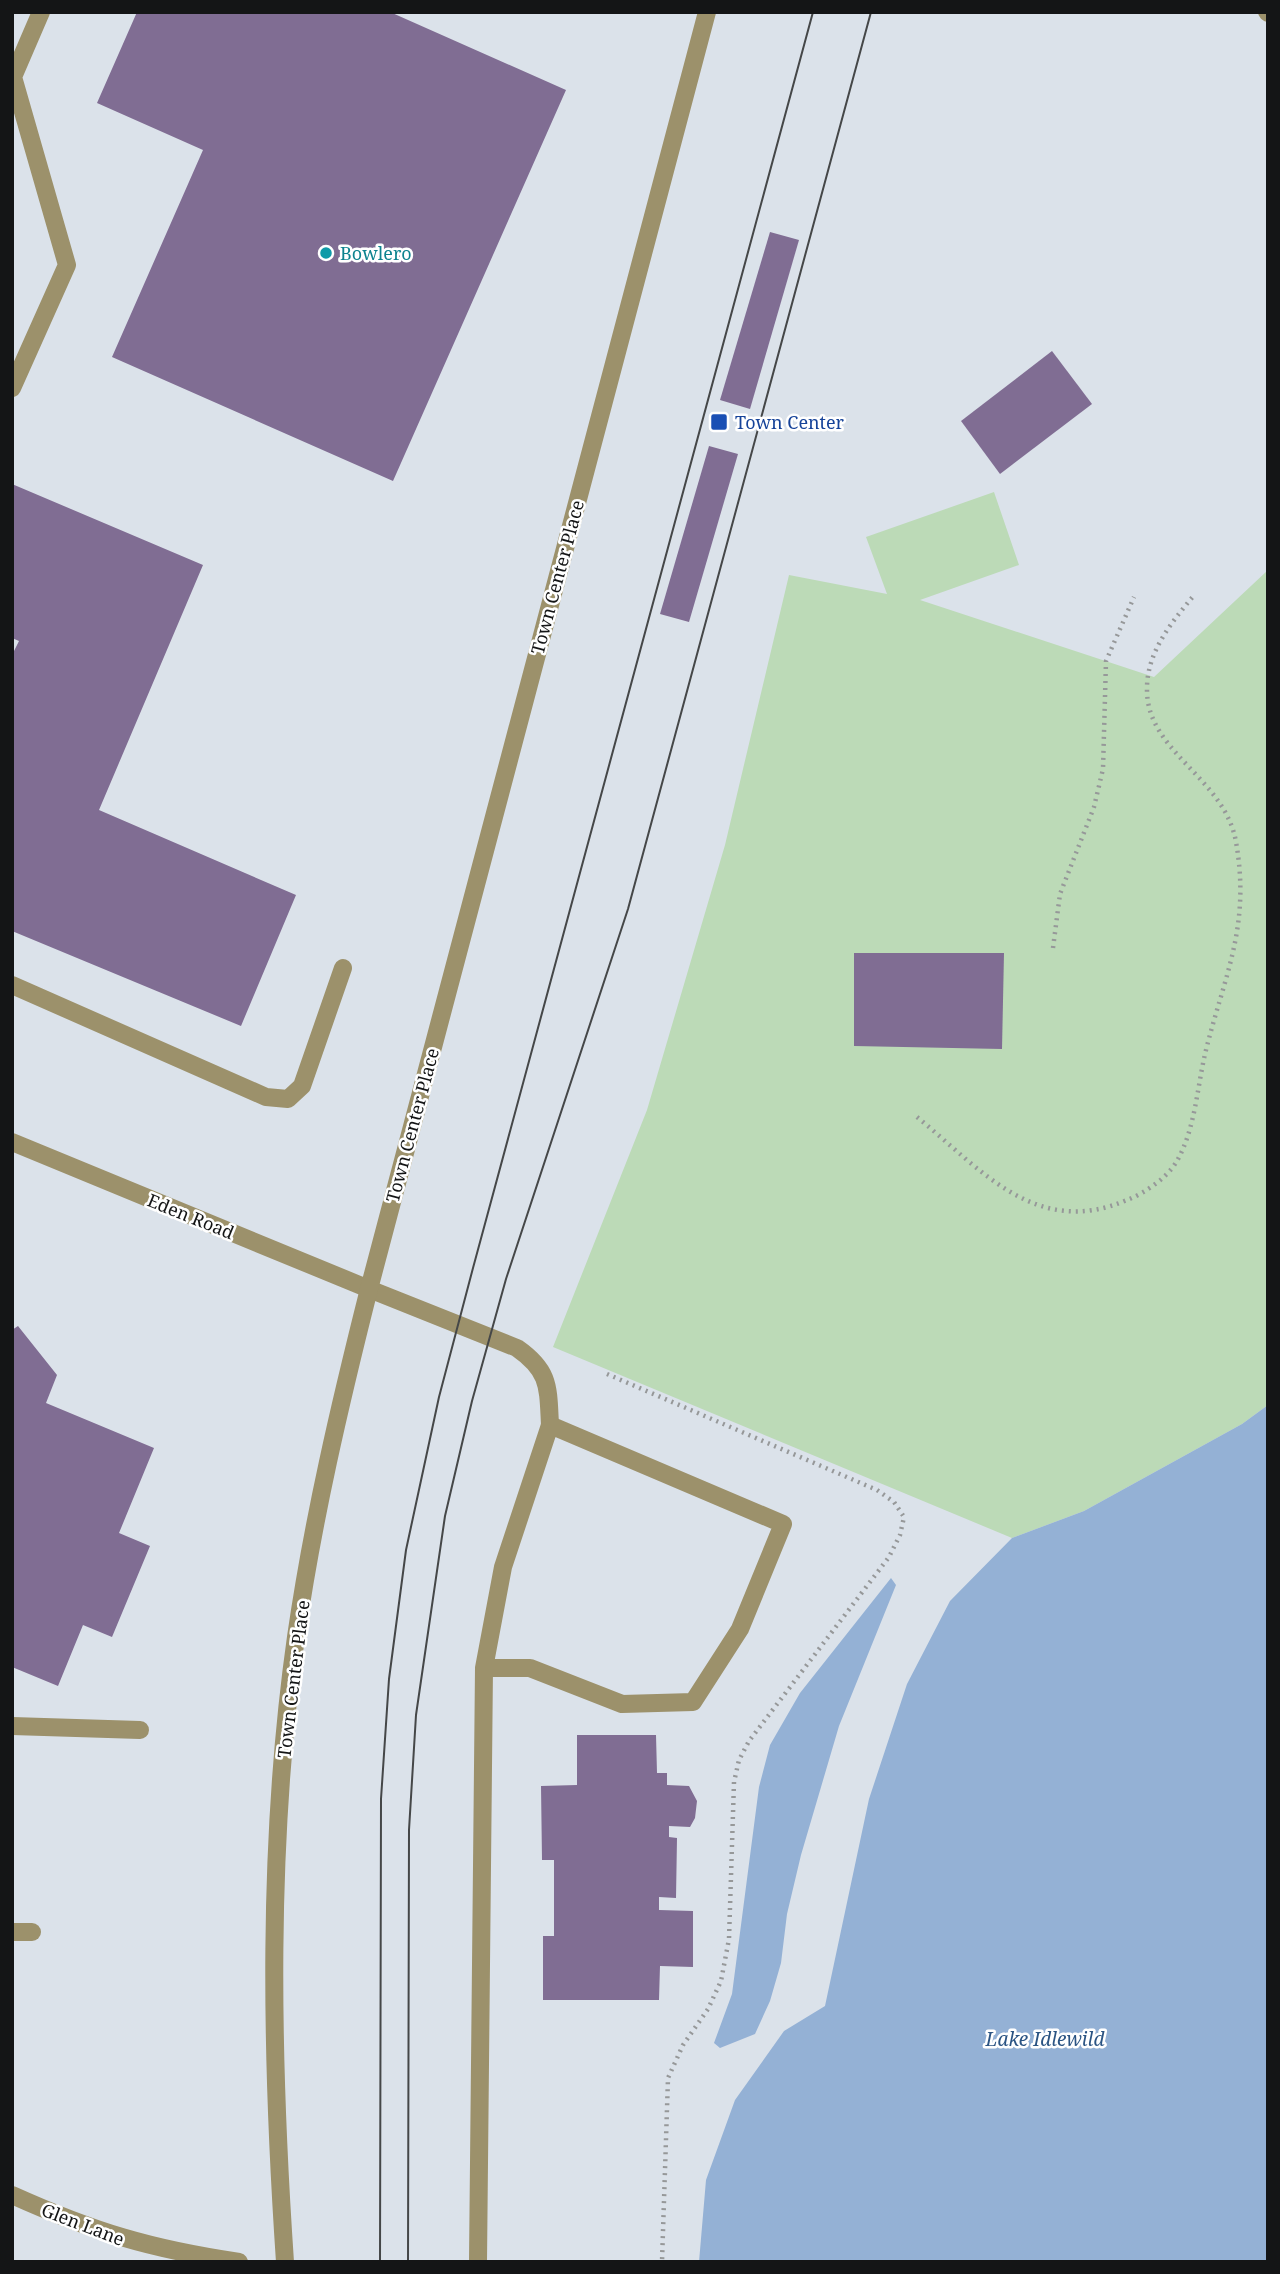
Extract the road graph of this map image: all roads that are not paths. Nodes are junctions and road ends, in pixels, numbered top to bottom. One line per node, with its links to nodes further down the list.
1 (41, 12): 3 (street)
2 (706, 12): 7 (street, Town Center Place)
3 (12, 388)
4 (343, 968): 5 (street)
5 (12, 985)
6 (12, 1142): 7 (street, Eden Road)
7 (369, 1289): 8 (street, Eden Road); 17 (street, Town Center Place)
8 (550, 1425): 9 (street, Eden Road); 9 (street)
9 (484, 1668): 18 (street, Eden Road)
10 (12, 1726): 11 (street)
11 (140, 1730)
12 (12, 1932): 13 (street)
13 (32, 1932)
14 (12, 2195): 15 (street, Glen Lane)
15 (186, 2258): 16 (street, Glen Lane)
16 (239, 2262)
17 (285, 2262)
18 (478, 2262)

